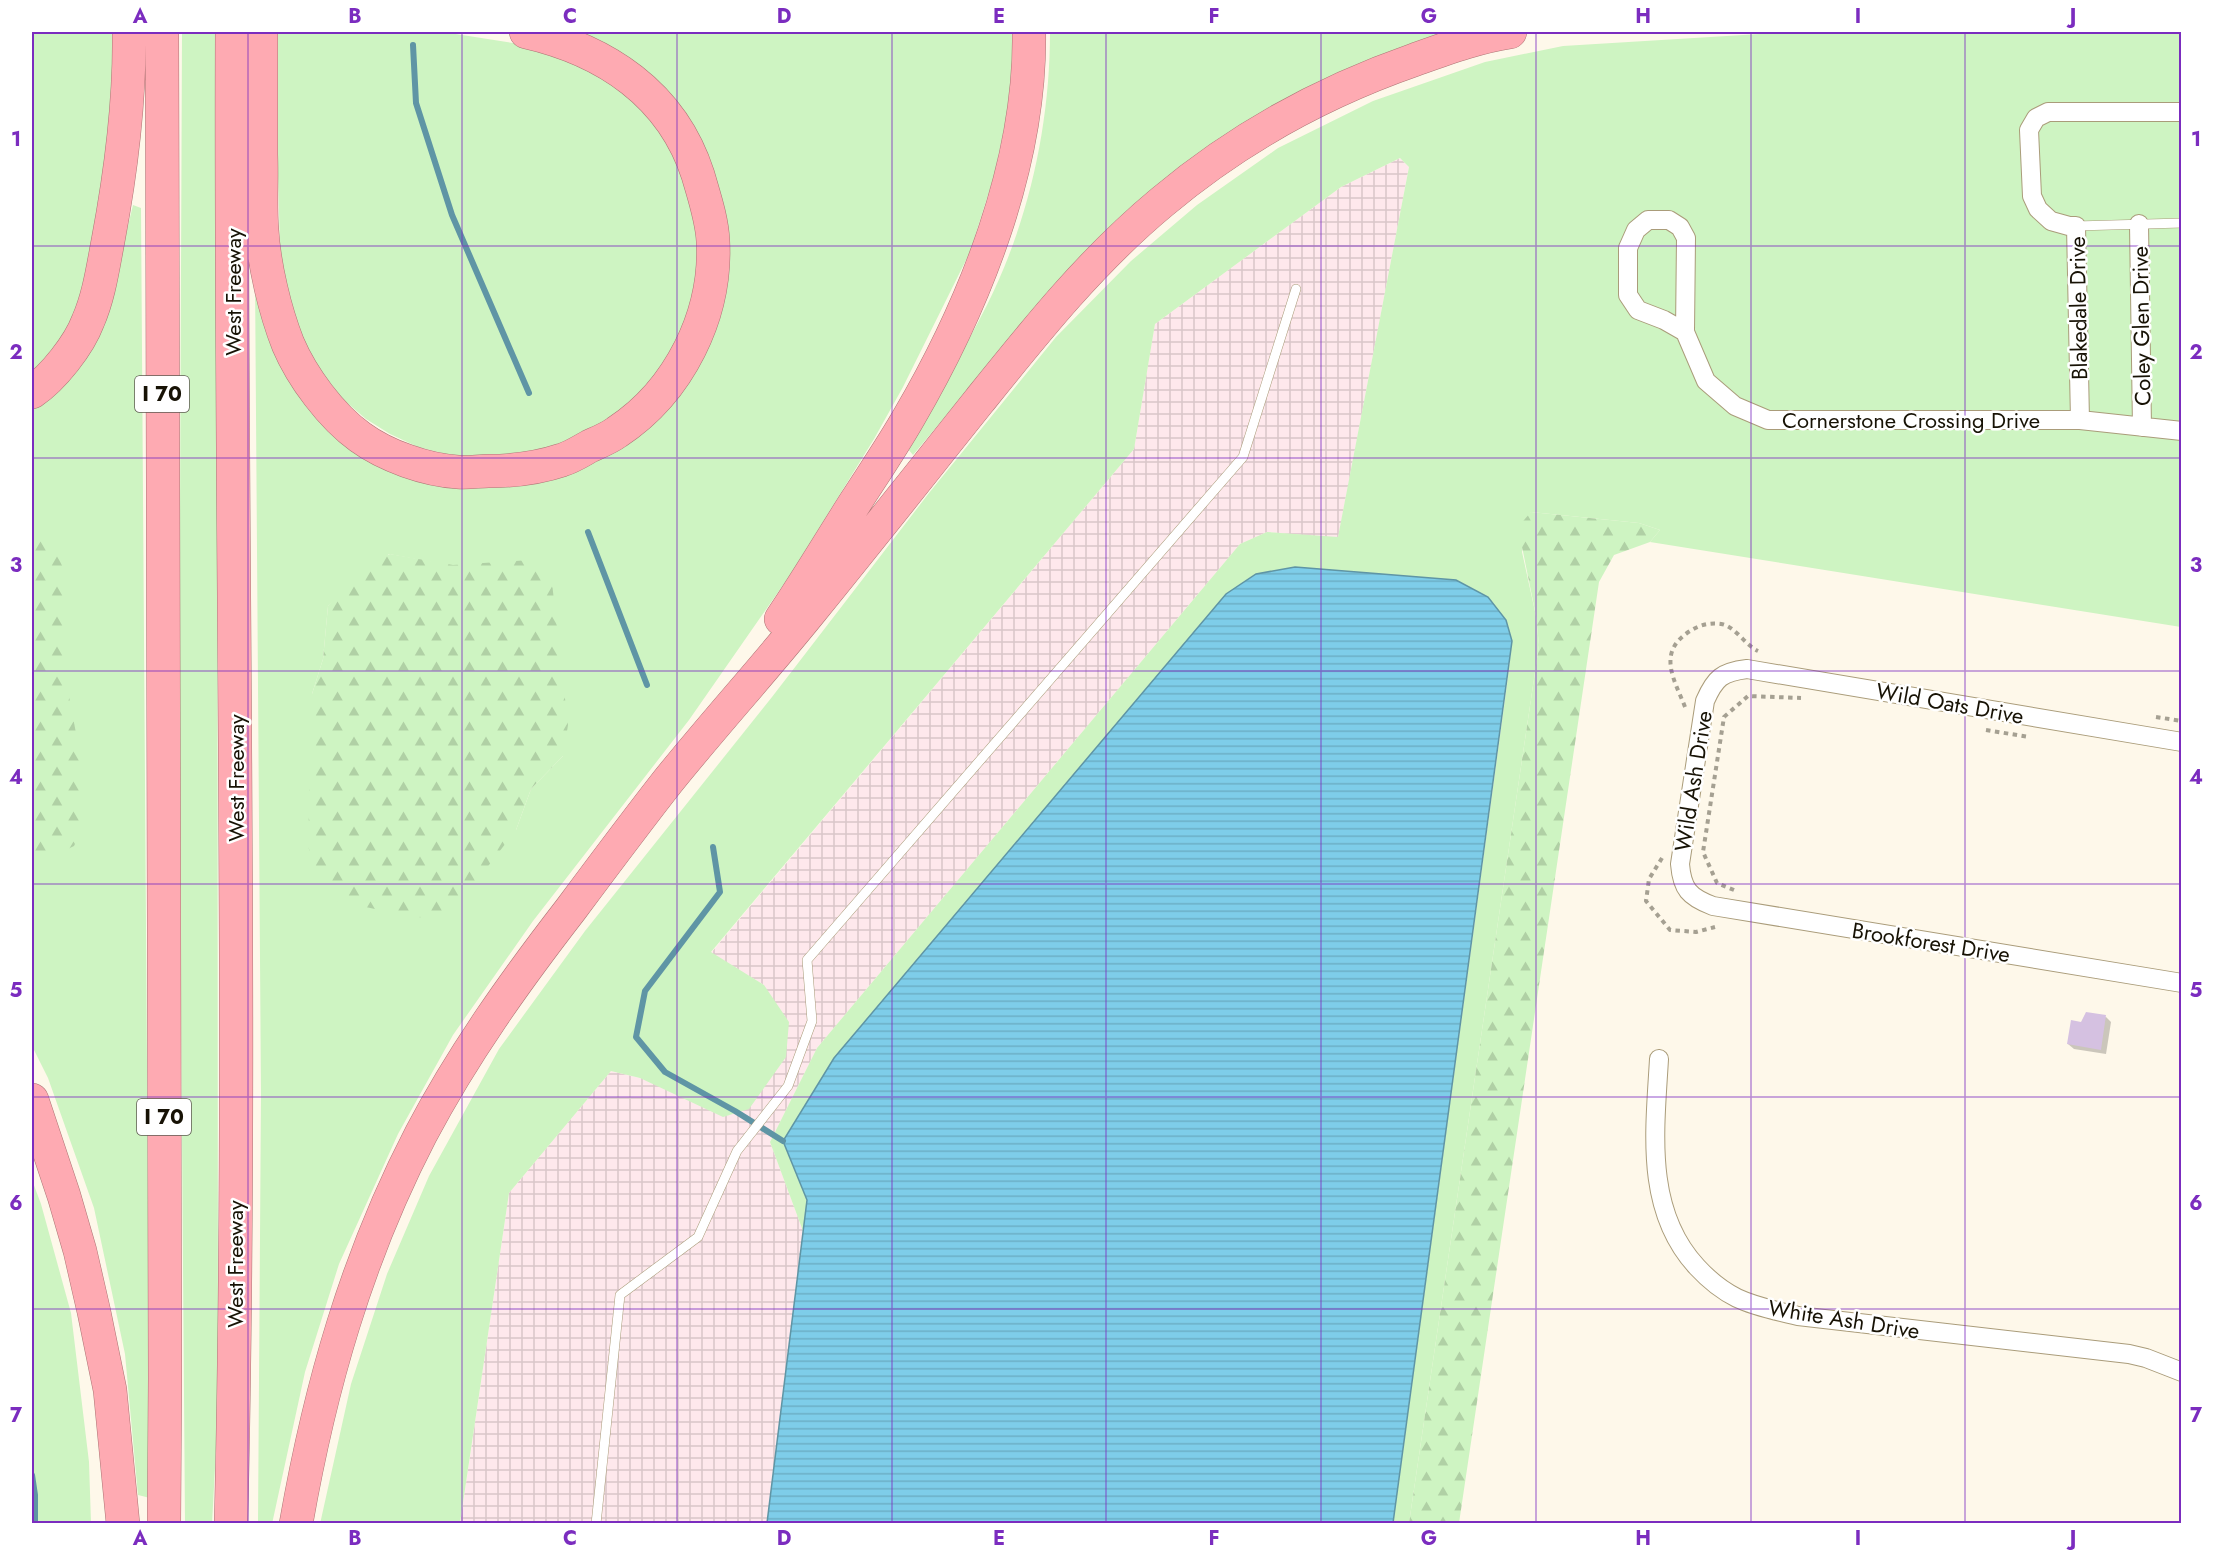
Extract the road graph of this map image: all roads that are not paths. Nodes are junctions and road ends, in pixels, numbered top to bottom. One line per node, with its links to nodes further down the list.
1 (129, 32): 15 (highway)
2 (162, 32): 30 (highway, I 70)
3 (232, 32): 8 (highway, West Freeway)
4 (261, 32): 8 (highway)
5 (526, 32): 8 (highway)
6 (1510, 32): 21 (highway)
7 (1029, 34): 21 (highway)
8 (247, 78): 31 (highway, West Freeway)
9 (2181, 112): 12 (street, Blakedale Drive)
10 (2181, 223): 11 (lane)
11 (2139, 224): 12 (lane); 17 (street, Coley Glen Drive)
12 (2076, 226): 16 (street, Blakedale Drive)
13 (1296, 289): 33 (lane)
14 (1685, 332): 14 (street, Cornerstone Crossing Drive); 16 (street, Cornerstone Crossing Drive)
15 (32, 392)
16 (2080, 420): 17 (street, Cornerstone Crossing Drive)
17 (2142, 427): 18 (street, Cornerstone Crossing Drive)
18 (2181, 431)
19 (1720, 676): 20 (street, Wild Oats Drive); 22 (street, Wild Ash Drive)
20 (2181, 742)
21 (670, 779): 32 (highway)
22 (1686, 889): 23 (street, Brookforest Drive)
23 (2181, 983)
24 (1659, 1059): 28 (street, White Ash Drive)
25 (32, 1100): 27 (highway)
26 (32, 1119): 27 (highway)
27 (64, 1196): 29 (highway)
28 (2181, 1372)
29 (123, 1524)
30 (164, 1524)
31 (231, 1524)
32 (296, 1524)
33 (596, 1524)

